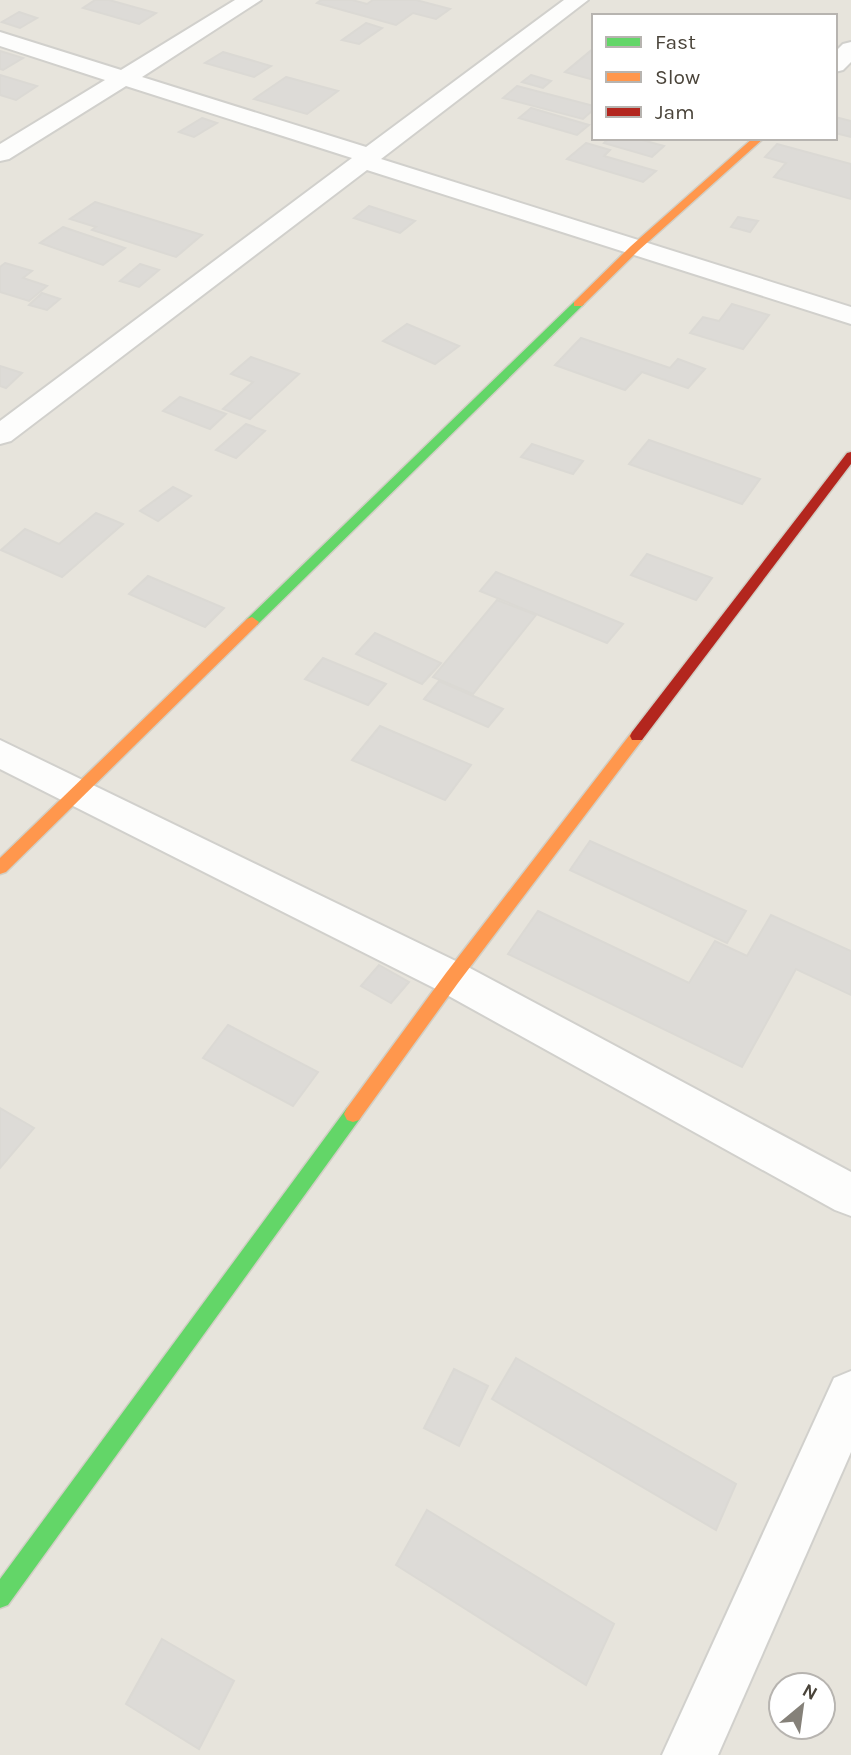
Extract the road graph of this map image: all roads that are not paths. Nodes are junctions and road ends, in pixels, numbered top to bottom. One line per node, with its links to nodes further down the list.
1 (250, 0): 6 (street)
2 (577, 0): 9 (street)
3 (0, 39): 6 (street)
4 (851, 49): 5 (street)
5 (837, 63)
6 (121, 79): 8 (street); 9 (street)
7 (757, 140): 10 (street)
8 (0, 154)
9 (366, 158): 10 (street); 12 (street)
10 (635, 248): 11 (street); 15 (street)
11 (851, 316)
12 (0, 435)
13 (851, 456): 17 (street)
14 (0, 753): 15 (street)
15 (78, 793): 16 (street); 17 (street)
16 (0, 868)
17 (452, 978): 18 (street); 20 (street)
18 (851, 1195)
19 (851, 1395): 21 (street)
20 (0, 1597)
21 (690, 1755)

